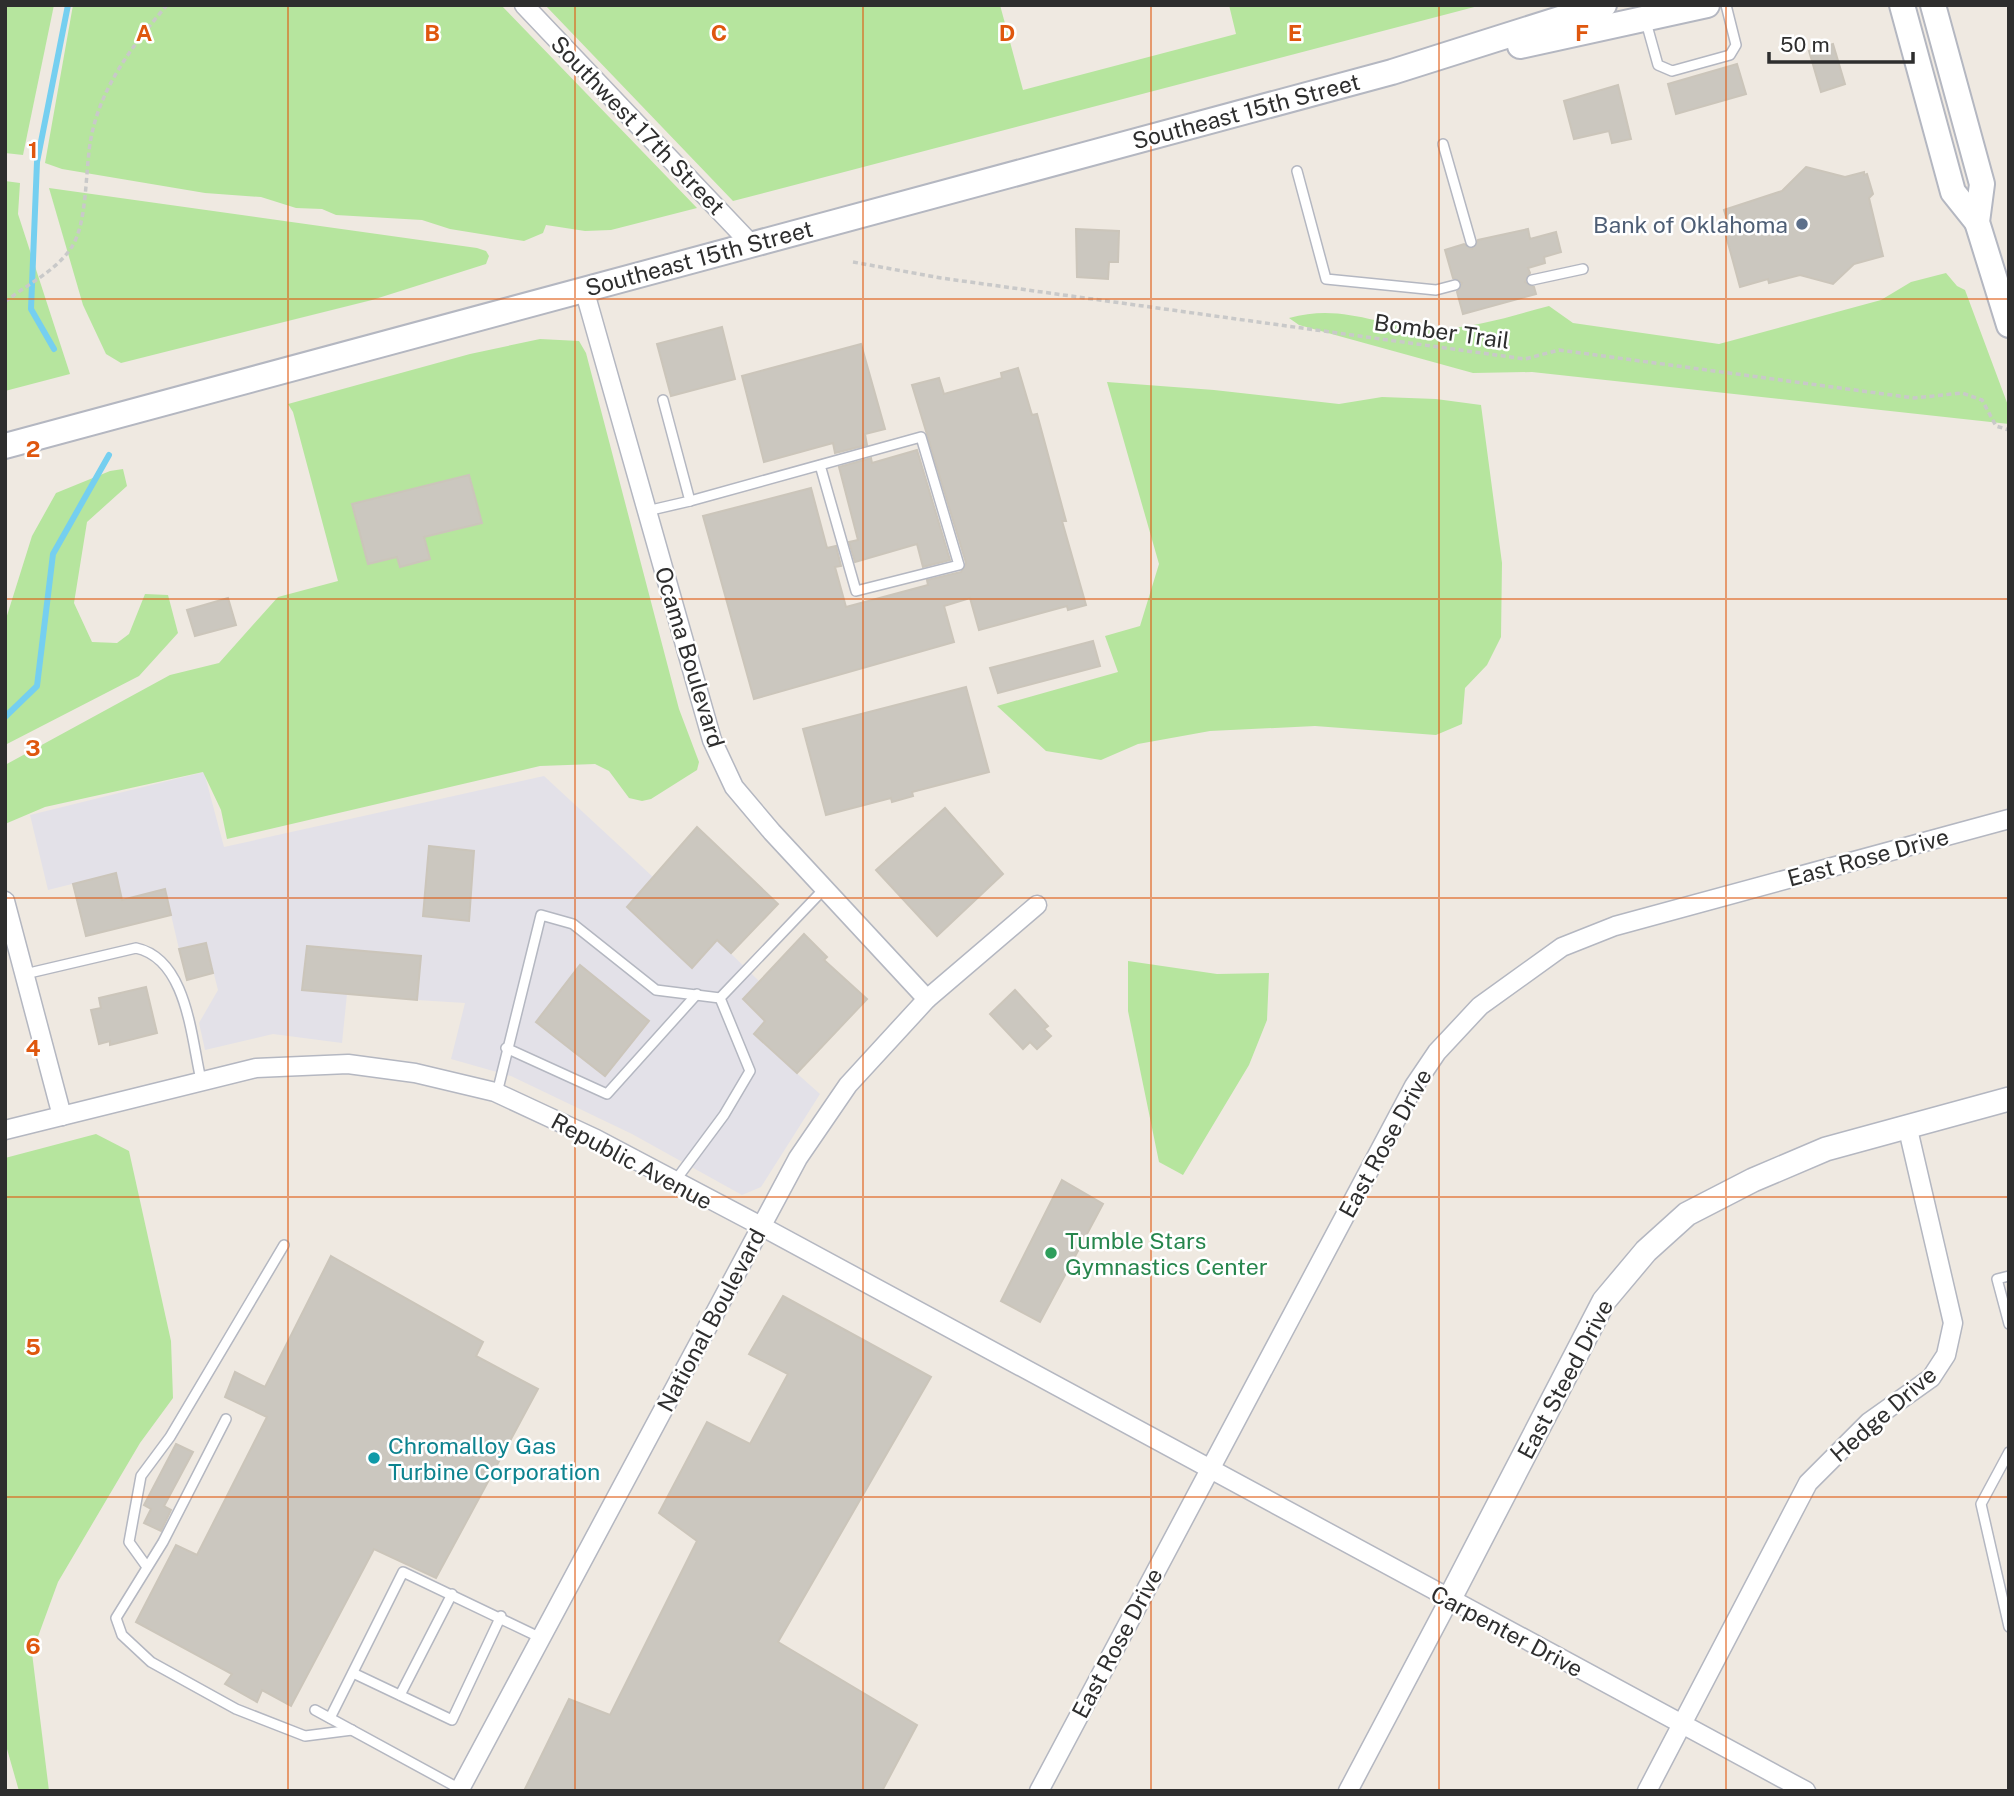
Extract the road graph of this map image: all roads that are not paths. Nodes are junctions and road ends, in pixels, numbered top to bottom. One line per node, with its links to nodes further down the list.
1 (524, 5): 13 (street, Southwest 17th Street)
2 (1604, 5): 8 (main road, Southeast 15th Street)
3 (1707, 5): 7 (main road, Southeast 15th Street)
4 (1726, 5): 7 (lane)
5 (1902, 5): 11 (main road)
6 (1933, 5): 11 (main road)
7 (1645, 21): 8 (main road, Southeast 15th Street)
8 (1392, 72): 13 (main road, Southeast 15th Street)
9 (1443, 144): 12 (lane)
10 (1297, 171): 16 (lane)
11 (1978, 222): 18 (main road)
12 (1471, 242)
13 (752, 244): 17 (main road, Southeast 15th Street)
14 (1583, 269): 15 (lane)
15 (1532, 281)
16 (1455, 285)
17 (584, 289): 20 (main road, Southeast 15th Street); 23 (street, Ocama Boulevard)
18 (2009, 325)
19 (663, 400): 22 (lane)
20 (5, 446)
21 (820, 465): 21 (lane); 22 (lane)
22 (690, 501): 23 (lane)
23 (647, 511): 25 (street, Ocama Boulevard)
24 (2009, 819): 46 (street, East Rose Drive)
25 (824, 888): 30 (lane); 31 (street, Ocama Boulevard)
26 (5, 901): 28 (street)
27 (1037, 905): 31 (street, National Boulevard)
28 (25, 974): 33 (lane); 36 (street)
29 (696, 994): 30 (lane); 32 (lane); 32 (lane)
30 (720, 998): 39 (lane)
31 (928, 999): 40 (street, National Boulevard)
32 (506, 1048): 34 (lane)
33 (201, 1080): 34 (street, Republic Avenue); 36 (street, Republic Avenue)
34 (497, 1093): 39 (street, Republic Avenue)
35 (2009, 1098): 37 (street, East Steed Drive)
36 (62, 1116): 38 (street, Republic Avenue)
37 (1908, 1125): 49 (street, East Steed Drive); 57 (street, Hedge Drive)
38 (5, 1130)
39 (675, 1182): 40 (street, Republic Avenue)
40 (761, 1226): 46 (street, Republic Avenue); 52 (street, National Boulevard)
41 (284, 1245): 47 (lane)
42 (2009, 1276): 43 (lane)
43 (2009, 1324)
44 (226, 1419): 47 (lane)
45 (2009, 1452): 51 (lane)
46 (1209, 1469): 49 (street, Carpenter Drive); 60 (street, East Rose Drive)
47 (147, 1567): 58 (lane)
48 (452, 1594): 50 (lane); 53 (lane); 54 (lane)
49 (1449, 1600): 57 (street, Carpenter Drive); 61 (street, East Steed Drive)
50 (501, 1616): 52 (lane); 54 (lane)
51 (2009, 1627)
52 (541, 1637): 59 (street, National Boulevard)
53 (353, 1673): 54 (lane); 56 (lane)
54 (400, 1695)
55 (315, 1710): 56 (lane)
56 (330, 1718): 58 (lane)
57 (1682, 1724): 62 (street, Hedge Drive); 63 (street, Carpenter Drive)
58 (352, 1730): 59 (lane)
59 (459, 1790)
60 (1039, 1791)
61 (1348, 1791)
62 (1647, 1791)
63 (1807, 1791)

